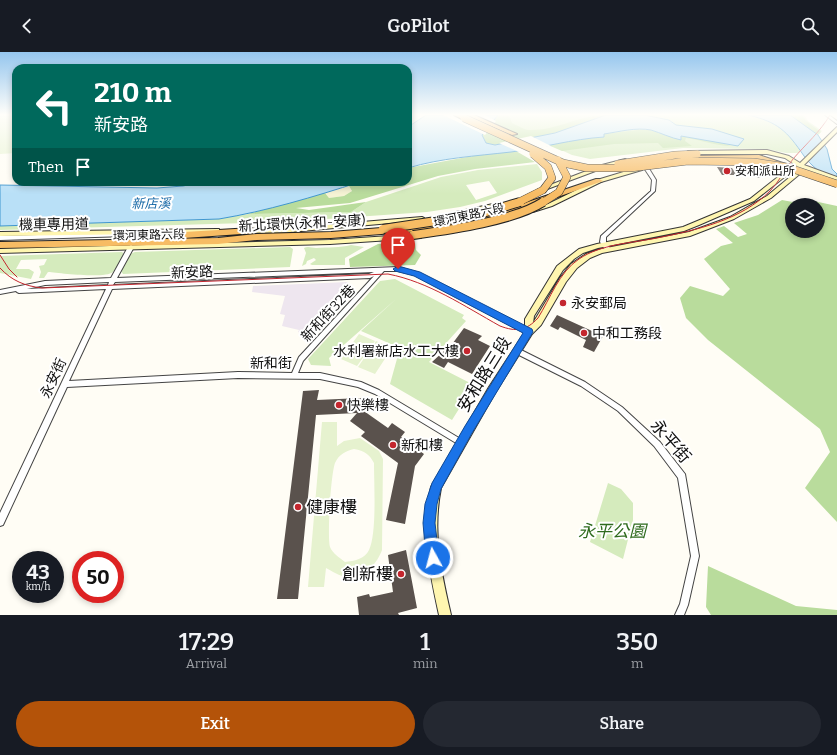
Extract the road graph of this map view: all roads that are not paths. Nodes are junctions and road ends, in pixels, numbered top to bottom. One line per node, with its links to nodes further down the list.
1 (509, 141): 20 (highway, bridge)
2 (518, 141): 7 (highway, bridge)
3 (529, 141): 24 (highway, bridge)
4 (826, 141): 9 (main road)
5 (736, 155): 6 (highway); 7 (highway, bridge); 9 (highway); 10 (main road, 環河東路六段)
6 (774, 156): 9 (main road)
7 (615, 167): 19 (highway, bridge)
8 (646, 168): 9 (main road, 環河東路六段); 15 (main road, 環河東路六段); 29 (street)
9 (798, 168): 11 (main road); 13 (main road); 17 (main road, 安和路三段); 18 (main road, 安和路三段)
10 (593, 170): 15 (main road); 20 (main road, 環河東路六段)
11 (816, 171): 12 (main road); 13 (main road)
12 (822, 174): 14 (main road); 16 (main road)
13 (811, 178): 16 (main road)
14 (837, 179)
15 (602, 180): 24 (highway, 新北環快(永和-安康)); 28 (main road, 環河東路六段)
16 (818, 180): 19 (main road)
17 (778, 181): 18 (main road); 29 (main road, 安和路三段)
18 (786, 184): 29 (main road, 安和路三段)
19 (837, 184)
20 (290, 230): 21 (main road, 環河東路六段)
21 (252, 231): 22 (main road, 環河東路六段); 23 (highway, 新北環快(永和-安康))
22 (0, 234)
23 (0, 239)
24 (218, 241): 25 (highway, 新北環快(永和-安康))
25 (106, 242): 26 (highway, 新北環快(永和-安康)); 27 (highway)
26 (0, 246): 30 (street, 機車專用道)
27 (87, 247): 28 (main road, 環河東路六段); 30 (main road, 環河東路六段)
28 (131, 247): 33 (street, 永安街)
29 (606, 247): 36 (main road, 安和路三段)
30 (52, 249): 31 (main road, 環河東路六段)
31 (0, 251)
32 (383, 270): 33 (street, 新安路); 34 (street, 新安路); 36 (street, 新安路); 38 (street, 新和街32巷)
33 (113, 280): 34 (street, 永安街); 35 (street, 新安路)
34 (110, 288): 35 (street, 新安路); 39 (street, 永安街)
35 (0, 292)
36 (529, 332): 37 (main road, 安和路三段)
37 (517, 351): 40 (main road, 安和路三段); 43 (street, 永平街)
38 (294, 375): 39 (street, 新和街); 40 (street, 新和街)
39 (64, 384): 41 (street, 永安街)
40 (461, 443): 42 (main road, 安和路三段)
41 (0, 522)
42 (445, 615)
43 (679, 615)

